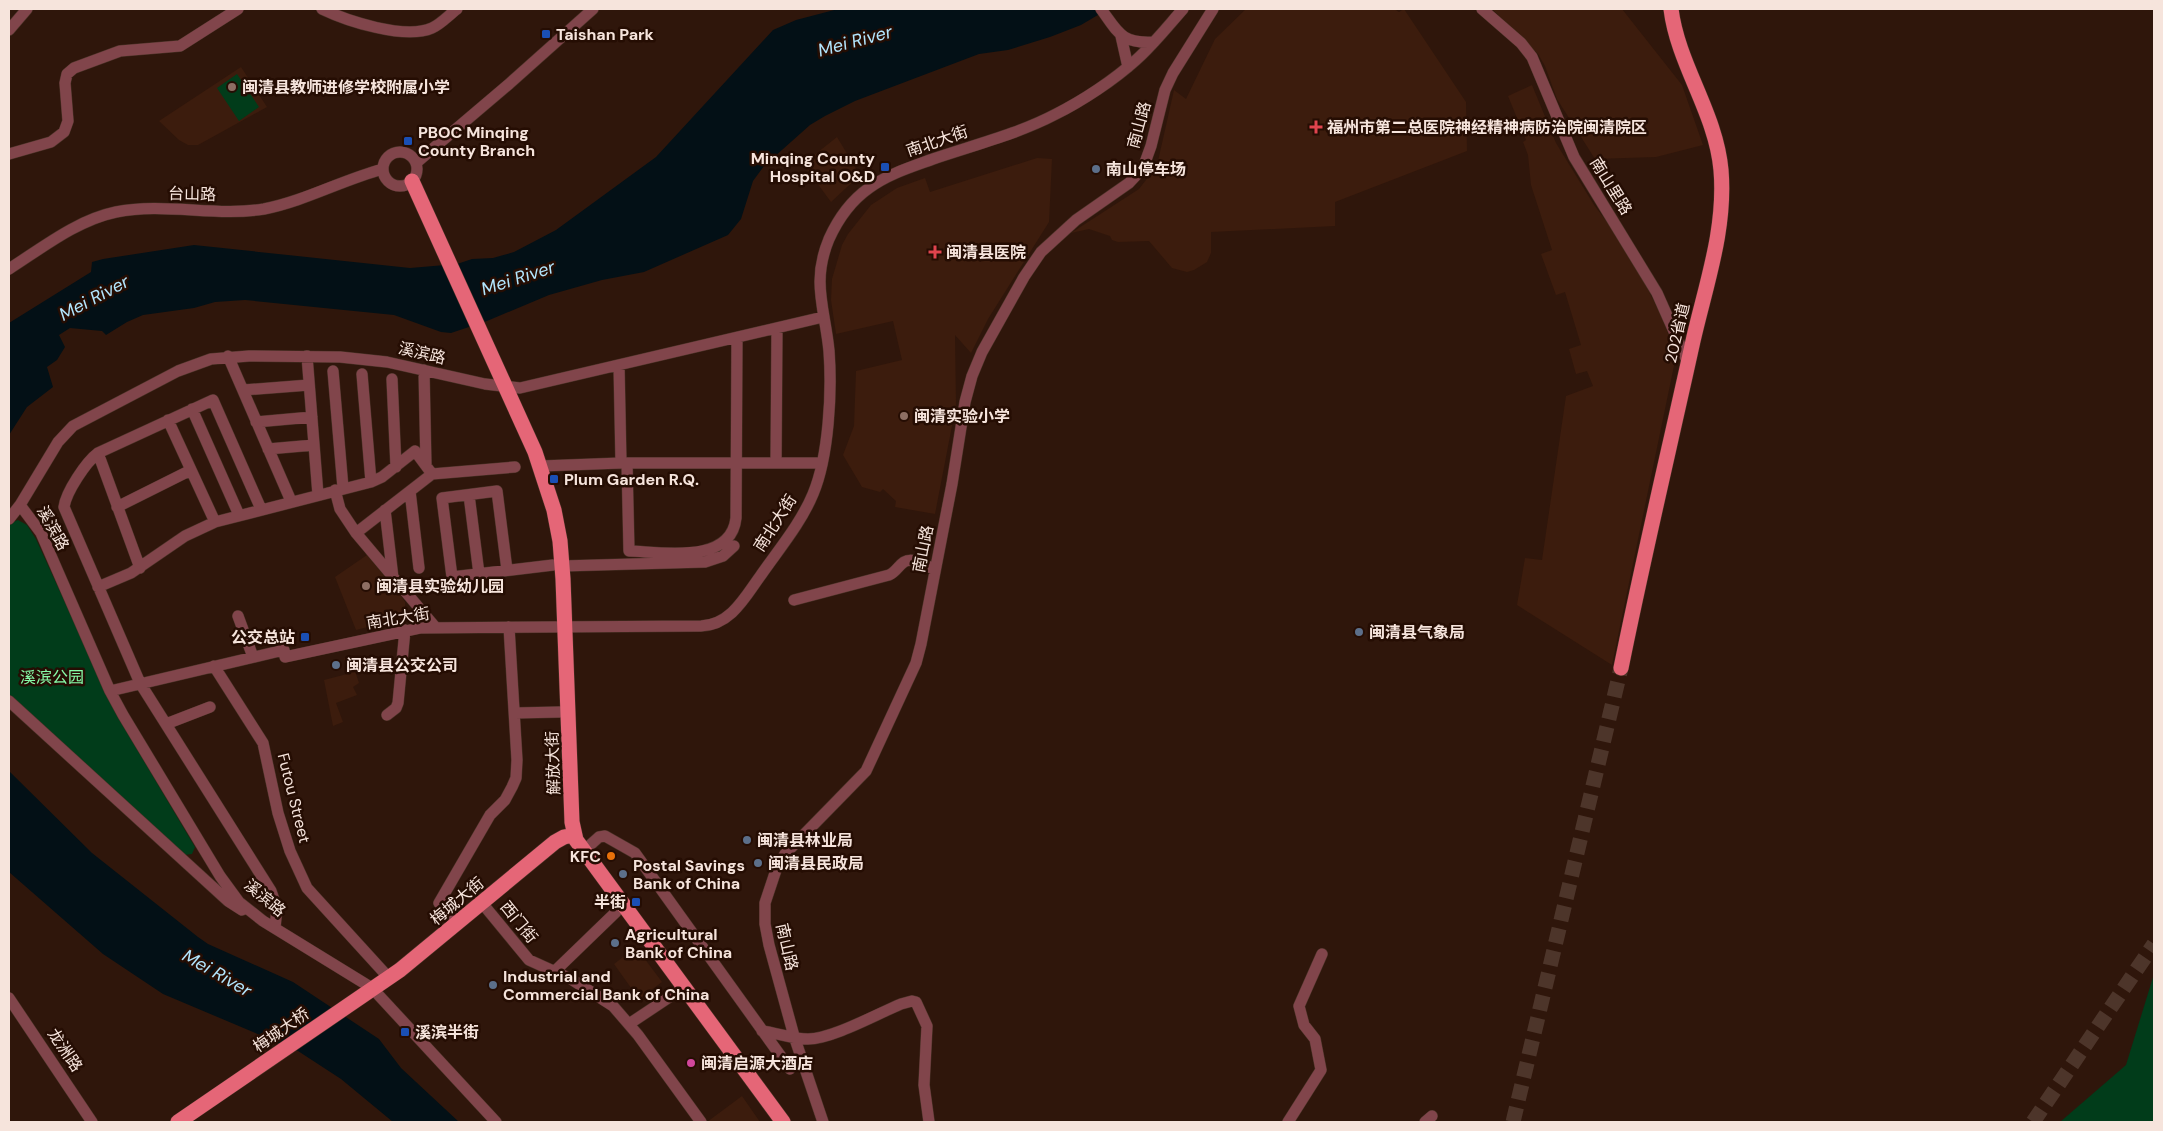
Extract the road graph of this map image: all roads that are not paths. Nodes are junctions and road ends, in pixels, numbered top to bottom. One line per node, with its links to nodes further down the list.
1 (27, 9): 11 (street)
2 (238, 9): 15 (street)
3 (322, 9): 4 (street)
4 (456, 9)
5 (592, 9): 16 (street)
6 (1101, 9): 12 (street)
7 (1183, 9): 13 (street, 南北大街)
8 (1212, 9): 69 (street, 南山路)
9 (1482, 9): 25 (street, 南山里路)
10 (1671, 9): 25 (main road, 202省道)
11 (9, 30)
12 (1118, 33): 13 (street); 14 (street)
13 (1154, 42): 14 (street, 南北大街)
14 (1128, 67): 20 (street, 南北大街)
15 (9, 154)
16 (416, 163): 17 (street); 18 (street)
17 (382, 169): 18 (street); 19 (street, 台山路)
18 (409, 183): 32 (main road, 解放大街)
19 (9, 269)
20 (823, 317): 21 (street, 溪滨路); 44 (street, 南北大街)
21 (776, 329): 22 (street, 溪滨路); 43 (street)
22 (737, 338): 26 (street, 溪滨路); 42 (street)
23 (228, 356): 24 (street, 溪滨路); 33 (street); 56 (street, 溪滨路)
24 (307, 356): 27 (street, 溪滨路); 31 (street)
25 (1688, 363): 81 (main road, 202省道)
26 (619, 365): 32 (street, 溪滨路); 41 (street)
27 (424, 370): 32 (street, 溪滨路); 49 (street)
28 (333, 371): 51 (street)
29 (362, 374): 50 (street)
30 (392, 379): 46 (street)
31 (309, 385): 33 (street); 35 (street)
32 (502, 387): 45 (main road, 解放大街); 65 (main road, 解放大街)
33 (243, 390): 37 (street)
34 (192, 409): 36 (street); 58 (street); 60 (street)
35 (312, 417): 37 (street); 38 (street)
36 (168, 420): 40 (street); 48 (street)
37 (256, 422): 39 (street)
38 (314, 445): 39 (street); 53 (street)
39 (268, 449): 55 (street)
40 (98, 453): 57 (street); 72 (street)
41 (624, 463): 42 (street); 42 (street); 45 (street)
42 (736, 463): 43 (street)
43 (776, 463): 44 (street)
44 (821, 463): 77 (street, 南北大街)
45 (541, 466): 65 (main road, 解放大街)
46 (396, 467): 49 (street); 50 (street)
47 (515, 467): 49 (street)
48 (191, 470): 57 (street); 62 (street)
49 (429, 470): 52 (street)
50 (371, 482): 51 (street)
51 (339, 489): 53 (street); 63 (street)
52 (410, 491): 59 (street); 67 (street)
53 (318, 494): 55 (street)
54 (469, 495): 68 (street); 70 (street); 70 (street)
55 (290, 501): 58 (street)
56 (20, 505): 61 (street); 83 (street, 溪滨路)
57 (117, 507): 66 (street)
58 (261, 509): 60 (street)
59 (385, 510): 63 (street); 71 (street)
60 (239, 515): 62 (street)
61 (9, 519)
62 (215, 522): 66 (street)
63 (356, 533): 71 (street)
64 (734, 546): 65 (street)
65 (558, 565): 68 (street); 77 (main road, 解放大街)
66 (140, 568): 72 (street)
67 (419, 568)
68 (507, 570): 70 (street)
69 (935, 570): 73 (street); 105 (street, 南山路)
70 (479, 574)
71 (393, 578): 75 (street)
72 (98, 587): 82 (street)
73 (794, 600)
74 (238, 616): 79 (street)
75 (436, 628): 76 (street, 南北大街); 78 (street, 南北大街)
76 (509, 628): 77 (street, 南北大街); 87 (street)
77 (561, 628): 86 (main road, 解放大街); 90 (main road, 解放大街)
78 (405, 630): 79 (street, 南北大街); 88 (street)
79 (253, 657): 80 (street, 南北大街)
80 (214, 666): 82 (street, 南北大街); 99 (street, Futou Street)
81 (1621, 668)
82 (140, 683): 83 (street, 南北大街); 89 (street)
83 (110, 691): 94 (street, 溪滨路)
84 (9, 701): 94 (street)
85 (210, 707): 89 (street)
86 (560, 712): 87 (street); 90 (main road, 解放大街)
87 (514, 713): 95 (street)
88 (387, 715)
89 (166, 724): 96 (street)
90 (569, 836): 92 (main road, 梅城大街); 93 (main road, 解放大街); 112 (main road, 解放大街)
91 (589, 846): 104 (street)
92 (482, 903): 95 (main road, 梅城大街); 98 (street, 西门街)
93 (616, 912): 98 (street); 101 (main road, 解放大街)
94 (263, 921): 96 (street, 溪滨路)
95 (456, 925): 99 (main road, 梅城大街)
96 (275, 928): 100 (street, 溪滨路)
97 (1322, 954): 115 (street)
98 (554, 972): 103 (street, 西门街)
99 (389, 978): 100 (main road, 梅城大街)
100 (367, 992): 108 (main road, 梅城大桥); 109 (street, 溪滨路)
101 (677, 992): 103 (street); 111 (main road, 解放大街)
102 (9, 998): 107 (street, 龙洲路)
103 (629, 1024): 110 (street, 西门街)
104 (762, 1031): 105 (street); 106 (street)
105 (794, 1036): 113 (street, 南山路); 114 (street)
106 (790, 1069)
107 (92, 1122)
108 (178, 1122)
109 (496, 1122)
110 (701, 1122)
111 (771, 1122)
112 (783, 1122)
113 (823, 1122)
114 (929, 1122)
115 (1288, 1122)

